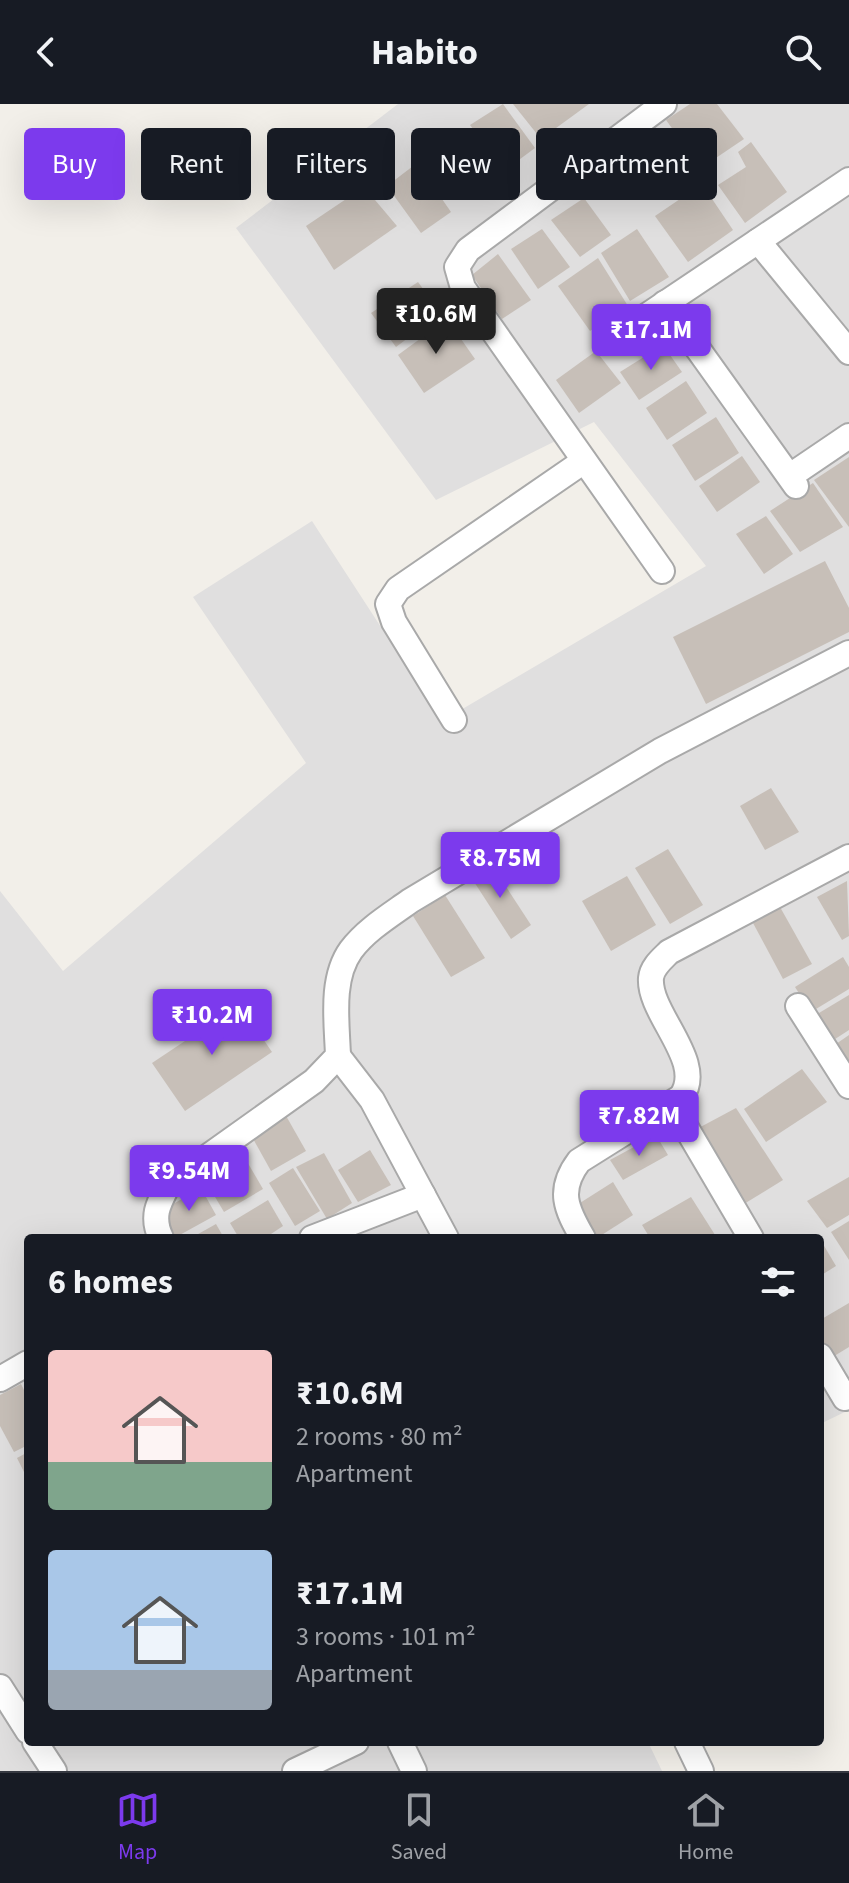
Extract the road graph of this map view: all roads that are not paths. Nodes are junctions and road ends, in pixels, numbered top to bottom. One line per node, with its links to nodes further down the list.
1 (664, 104): 8 (street)
2 (849, 180): 3 (street)
3 (758, 241): 4 (street); 6 (street)
4 (665, 303): 5 (street); 7 (street)
5 (624, 331)
6 (849, 352)
7 (849, 436)
8 (584, 461): 9 (street); 11 (street)
9 (662, 571)
10 (849, 653): 14 (street)
11 (454, 720)
12 (849, 857): 16 (street)
13 (798, 1006): 15 (street)
14 (338, 1056): 17 (street); 18 (street)
15 (849, 1086)
16 (681, 1097): 21 (street); 22 (street)
17 (423, 1195): 19 (street); 20 (street)
18 (160, 1234)
19 (322, 1234)
20 (444, 1234)
21 (581, 1234)
22 (749, 1234)
23 (824, 1363): 26 (street)
24 (24, 1365): 25 (street)
25 (0, 1379)
26 (845, 1398)
27 (0, 1687): 28 (street)
28 (24, 1725)
29 (38, 1746): 33 (street)
30 (348, 1746): 34 (street)
31 (402, 1746): 35 (street)
32 (689, 1746): 36 (street)
33 (54, 1771)
34 (295, 1771)
35 (414, 1771)
36 (701, 1771)

